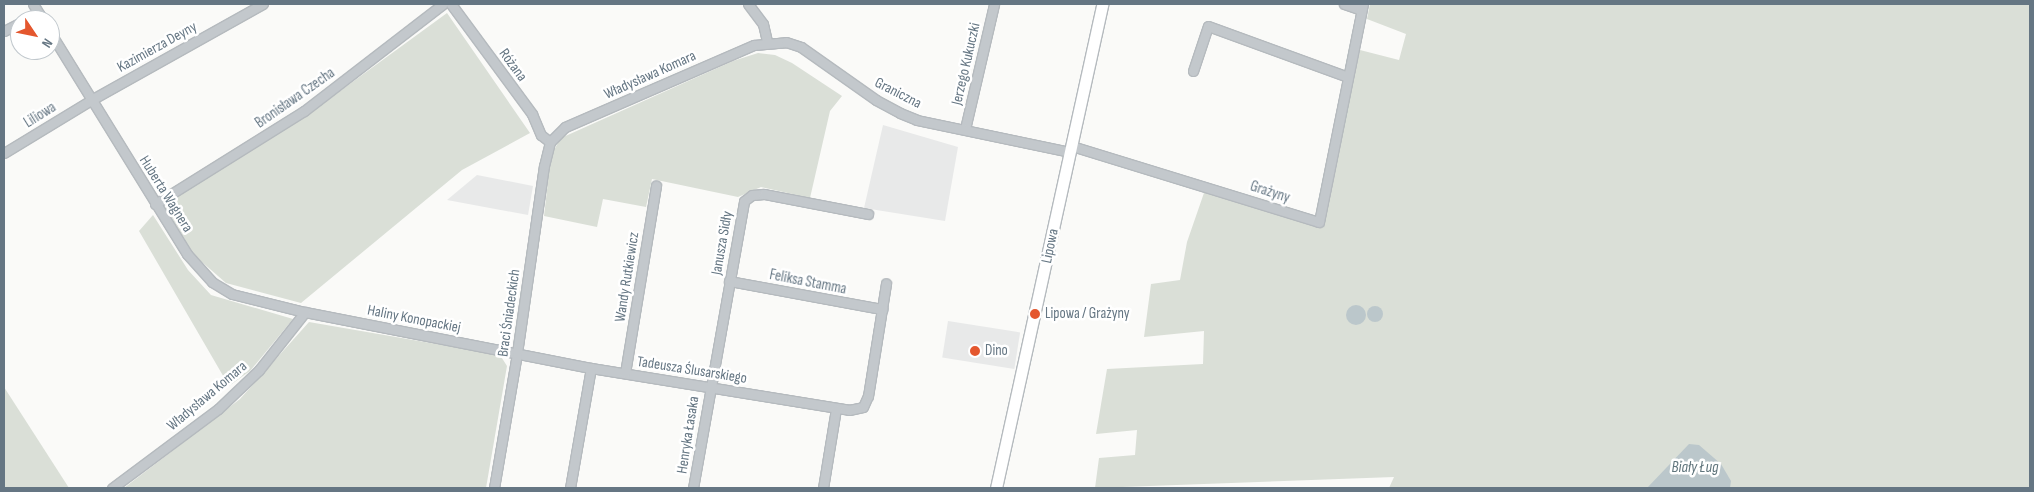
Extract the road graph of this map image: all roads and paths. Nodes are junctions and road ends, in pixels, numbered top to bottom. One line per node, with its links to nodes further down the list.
1 (263, 4): 13 (street, Kazimierza Deyny)
2 (443, 4): 19 (street, Bronisława Czecha)
3 (451, 4): 15 (street, Różana)
4 (748, 4): 9 (street)
5 (994, 4): 14 (street, Jerzego Kukuczki)
6 (1102, 4): 16 (main road, Lipowa)
7 (1344, 4): 8 (street)
8 (1362, 7): 12 (street, Grażyny)
9 (767, 41): 14 (street, Graniczna); 15 (street, Władysława Komara)
10 (60, 49): 13 (street, Huberta Wagnera)
11 (1193, 71): 12 (street)
12 (1348, 77): 16 (street, Grażyny)
13 (91, 100): 17 (street, Liliowa); 19 (street, Huberta Wagnera)
14 (965, 129): 16 (street, Graniczna)
15 (550, 142): 25 (street, Braci Śniadeckich)
16 (1071, 149): 35 (main road, Lipowa)
17 (4, 153)
18 (656, 186): 27 (street, Wandy Rutkiewicz)
19 (155, 204): 24 (street, Huberta Wagnera)
20 (868, 214): 21 (street, Janusza Sidły)
21 (729, 281): 23 (street, Feliksa Stamma); 28 (street, Janusza Sidły)
22 (886, 283): 23 (street)
23 (882, 309): 29 (street, Tadeusza Ślusarskiego)
24 (305, 312): 25 (street, Haliny Konopackiej); 30 (street, Władysława Komara)
25 (518, 354): 26 (street, Tadeusza Ślusarskiego); 31 (street, Braci Śniadeckich)
26 (592, 368): 27 (street, Tadeusza Ślusarskiego); 32 (street)
27 (625, 374): 28 (street, Tadeusza Ślusarskiego)
28 (710, 386): 29 (street, Tadeusza Ślusarskiego); 33 (street, Henryka Łasaka)
29 (836, 409): 34 (street)
30 (112, 488)
31 (494, 488)
32 (570, 488)
33 (693, 488)
34 (823, 488)
35 (996, 488)

